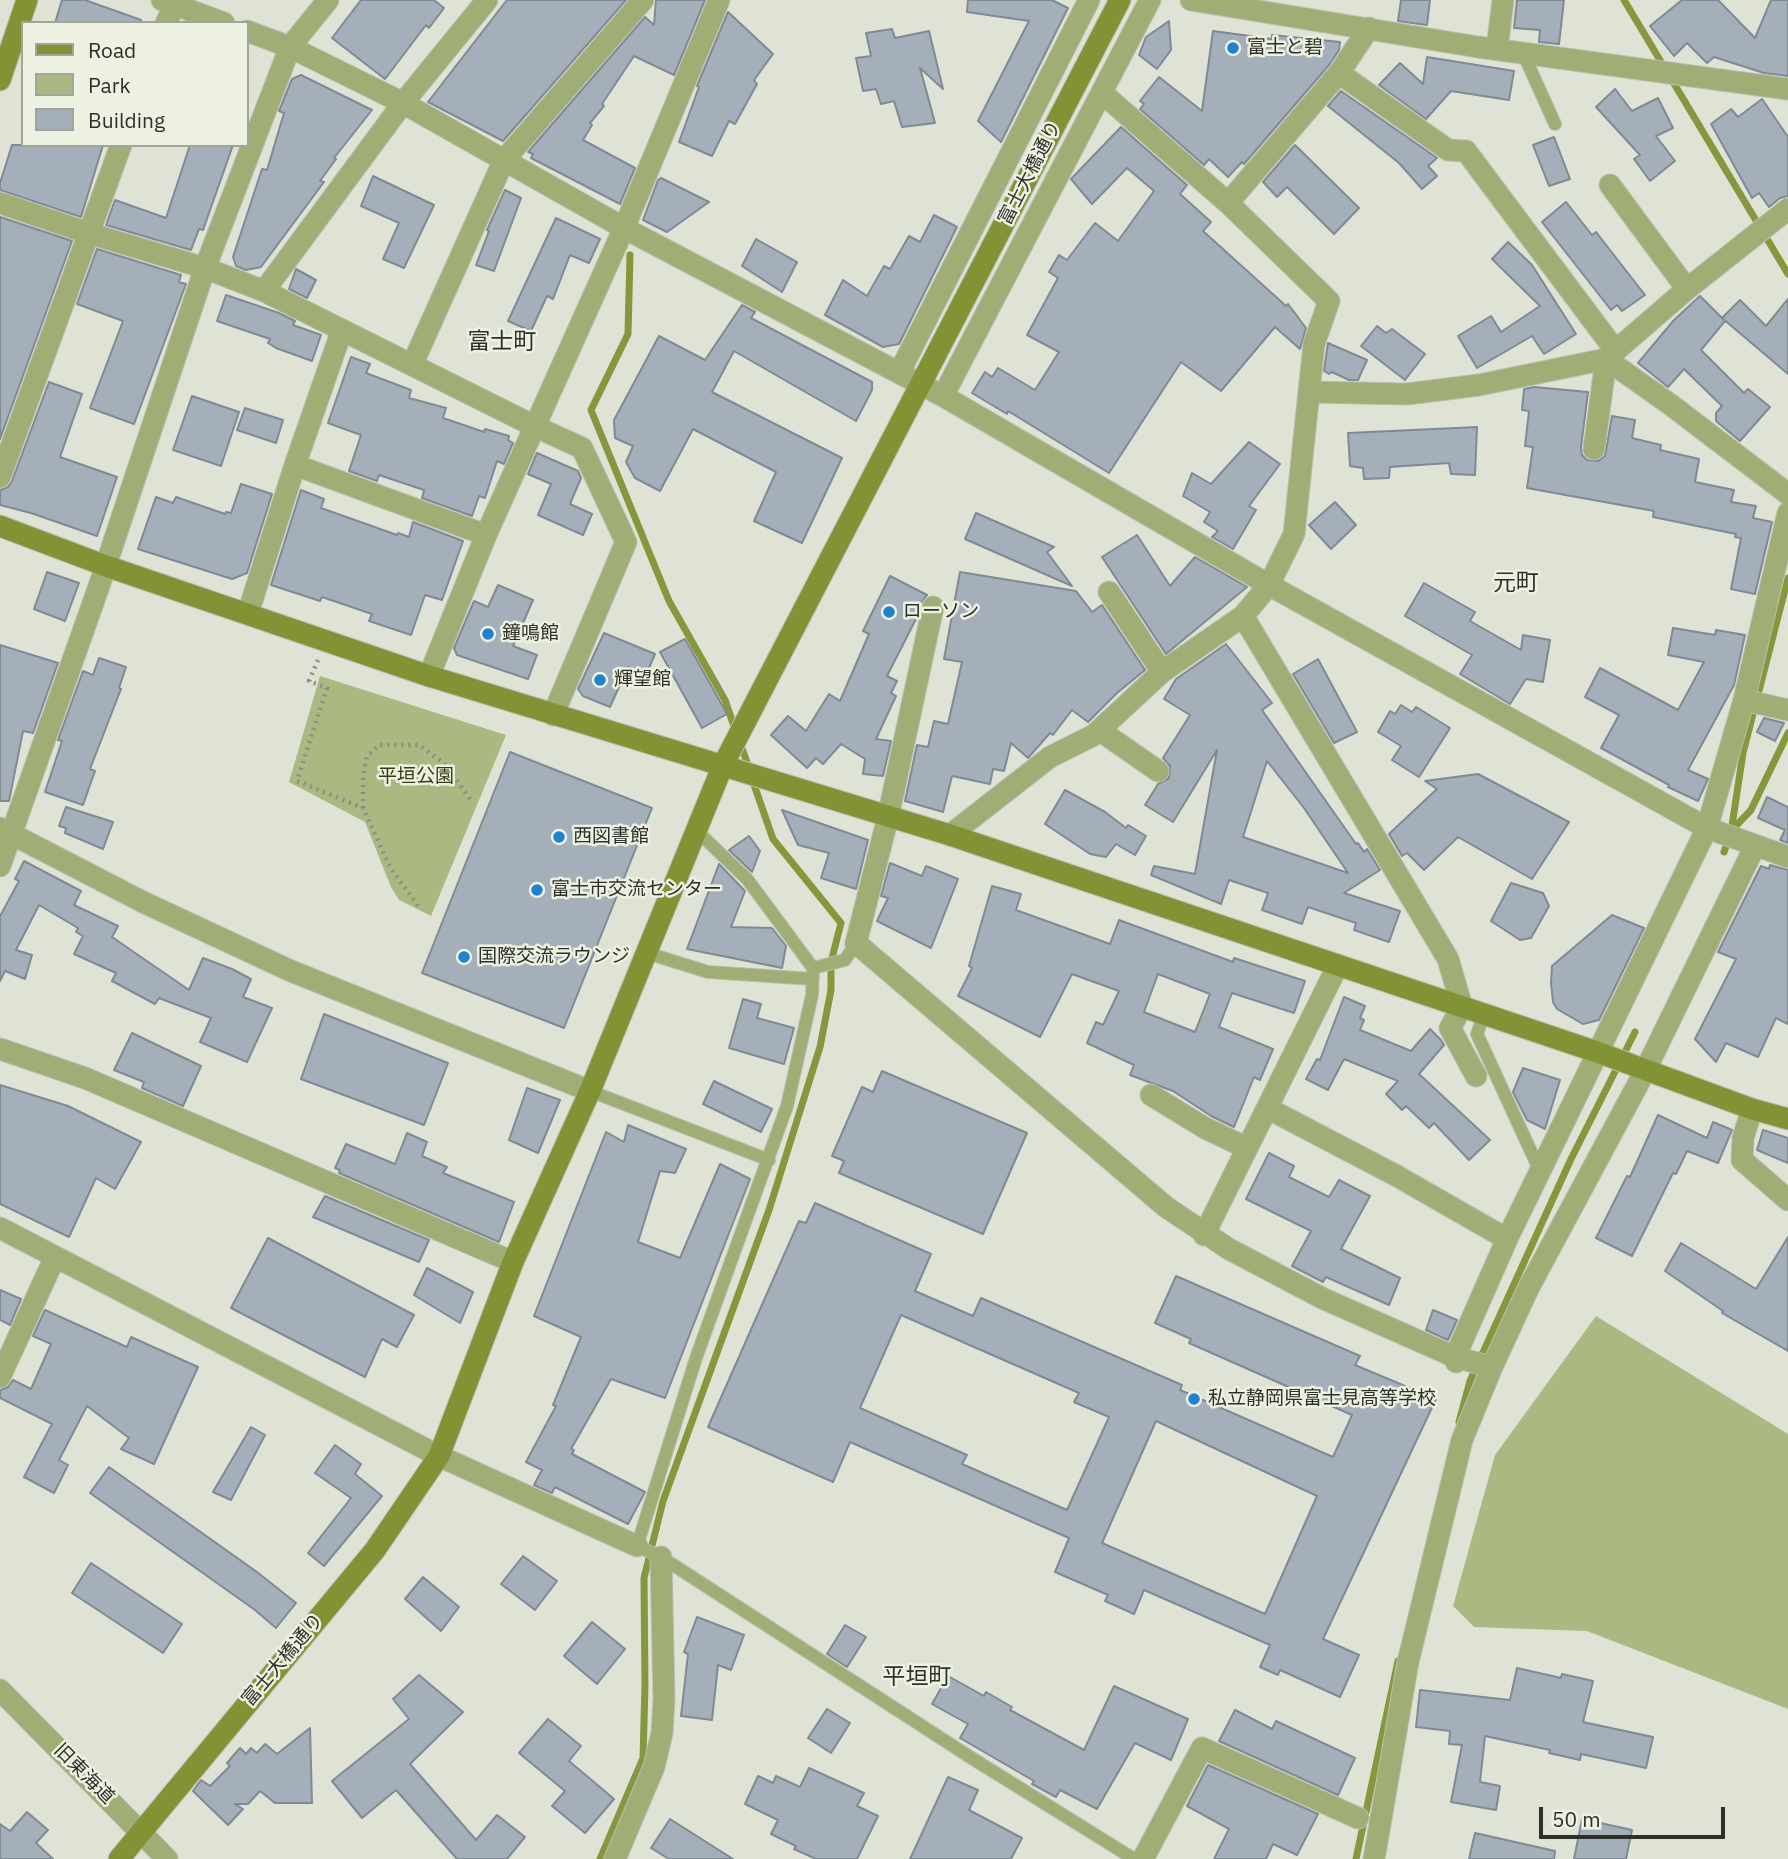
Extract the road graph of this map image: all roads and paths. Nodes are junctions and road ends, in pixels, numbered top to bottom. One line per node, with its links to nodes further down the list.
1 (27, 0): 19 (street)
2 (328, 0): 15 (street)
3 (487, 0): 22 (street)
4 (643, 0): 25 (street)
5 (719, 0): 30 (street)
6 (1088, 0): 38 (street)
7 (1120, 0): 39 (street, 富士大橋通り)
8 (1150, 0): 21 (street)
9 (1191, 0): 13 (street)
10 (1503, 0): 16 (street)
11 (170, 7): 12 (street)
12 (217, 21)
13 (1370, 28): 16 (street); 18 (street)
14 (248, 31): 15 (street)
15 (289, 47): 22 (street); 32 (street)
16 (1497, 49): 17 (street)
17 (1523, 52): 20 (street); 23 (lane)
18 (1339, 74): 28 (street); 36 (street)
19 (0, 80)
20 (1788, 89)
21 (1102, 93): 28 (street); 41 (street)
22 (403, 103): 25 (street); 34 (street)
23 (1555, 124)
24 (120, 147): 31 (street)
25 (504, 160): 30 (street); 37 (street)
26 (1610, 185): 33 (street)
27 (0, 203): 31 (street)
28 (1228, 203): 40 (street)
29 (1788, 209): 33 (street)
30 (624, 228): 38 (street); 42 (street)
31 (88, 233): 32 (street); 45 (street)
32 (205, 268): 34 (street); 50 (street)
33 (1687, 289): 36 (street)
34 (264, 291): 35 (street)
35 (342, 330): 37 (street); 44 (street)
36 (1611, 355): 40 (street); 43 (street); 46 (street)
37 (412, 365): 42 (street)
38 (899, 373): 39 (street)
39 (921, 385): 41 (street); 63 (street, 富士大橋通り)
40 (1310, 392): 51 (street)
41 (943, 396): 51 (street)
42 (534, 426): 49 (street); 61 (street)
43 (1594, 449)
44 (295, 465): 49 (street); 54 (street)
45 (0, 477)
46 (1788, 494)
47 (1788, 513): 59 (street)
48 (0, 526): 50 (street)
49 (486, 535): 58 (street)
50 (106, 566): 54 (street); 68 (street)
51 (1269, 585): 55 (street); 69 (street)
52 (1109, 592): 57 (street)
53 (933, 607): 67 (street)
54 (248, 613): 56 (street)
55 (1243, 616): 57 (street); 80 (street)
56 (326, 640): 58 (street); 66 (path)
57 (1163, 672): 62 (street)
58 (429, 676): 61 (street)
59 (1744, 700): 60 (street); 69 (street)
60 (1788, 710)
61 (553, 715): 63 (street)
62 (1099, 730): 64 (street); 71 (street)
63 (723, 765): 67 (street); 70 (street, 富士大橋通り)
64 (1158, 771)
65 (470, 799): 66 (path)
66 (363, 808): 75 (path)
67 (888, 817): 71 (street); 76 (street)
68 (6, 830): 74 (street); 86 (street)
69 (1711, 830): 72 (street); 83 (street)
70 (698, 832): 77 (street, 富士大橋通り); 79 (lane)
71 (950, 835): 78 (street)
72 (1753, 845): 73 (street); 84 (street)
73 (1788, 857)
74 (0, 866)
75 (418, 906)
76 (851, 951): 79 (lane); 96 (street)
77 (647, 953): 79 (lane); 86 (street, 富士大橋通り)
78 (1338, 965): 80 (street); 88 (street)
79 (813, 974): 92 (lane)
80 (1462, 1007): 81 (street); 85 (street)
81 (1484, 1014): 83 (street); 93 (lane)
82 (0, 1049): 99 (street)
83 (1598, 1052): 84 (street); 93 (street)
84 (1645, 1071): 89 (street); 100 (street)
85 (1476, 1076)
86 (590, 1091): 92 (lane); 99 (street, 富士大橋通り)
87 (1151, 1095): 91 (street)
88 (1267, 1108): 91 (street); 97 (street)
89 (1752, 1109): 90 (street); 94 (street)
90 (1788, 1119)
91 (1247, 1148): 96 (street)
92 (769, 1160): 103 (lane)
93 (1540, 1171): 97 (street)
94 (1788, 1200)
95 (0, 1228): 98 (street)
96 (1204, 1235): 100 (street)
97 (1507, 1239): 100 (street)
98 (55, 1257): 101 (street); 102 (street)
99 (513, 1262): 102 (street, 富士大橋通り)
100 (1471, 1363): 107 (street)
101 (0, 1377)
102 (439, 1455): 103 (street); 108 (street, 富士大橋通り)
103 (637, 1546): 104 (lane)
104 (661, 1557): 111 (street); 112 (lane)
105 (0, 1690): 108 (street, 旧東海道)
106 (1358, 1818): 107 (lane); 113 (street)
107 (1380, 1827): 114 (street)
108 (142, 1830): 109 (street, 富士大橋通り); 110 (street, 旧東海道)
109 (119, 1859)
110 (167, 1859)
111 (615, 1859)
112 (1134, 1859)
113 (1143, 1859)
114 (1374, 1859)

